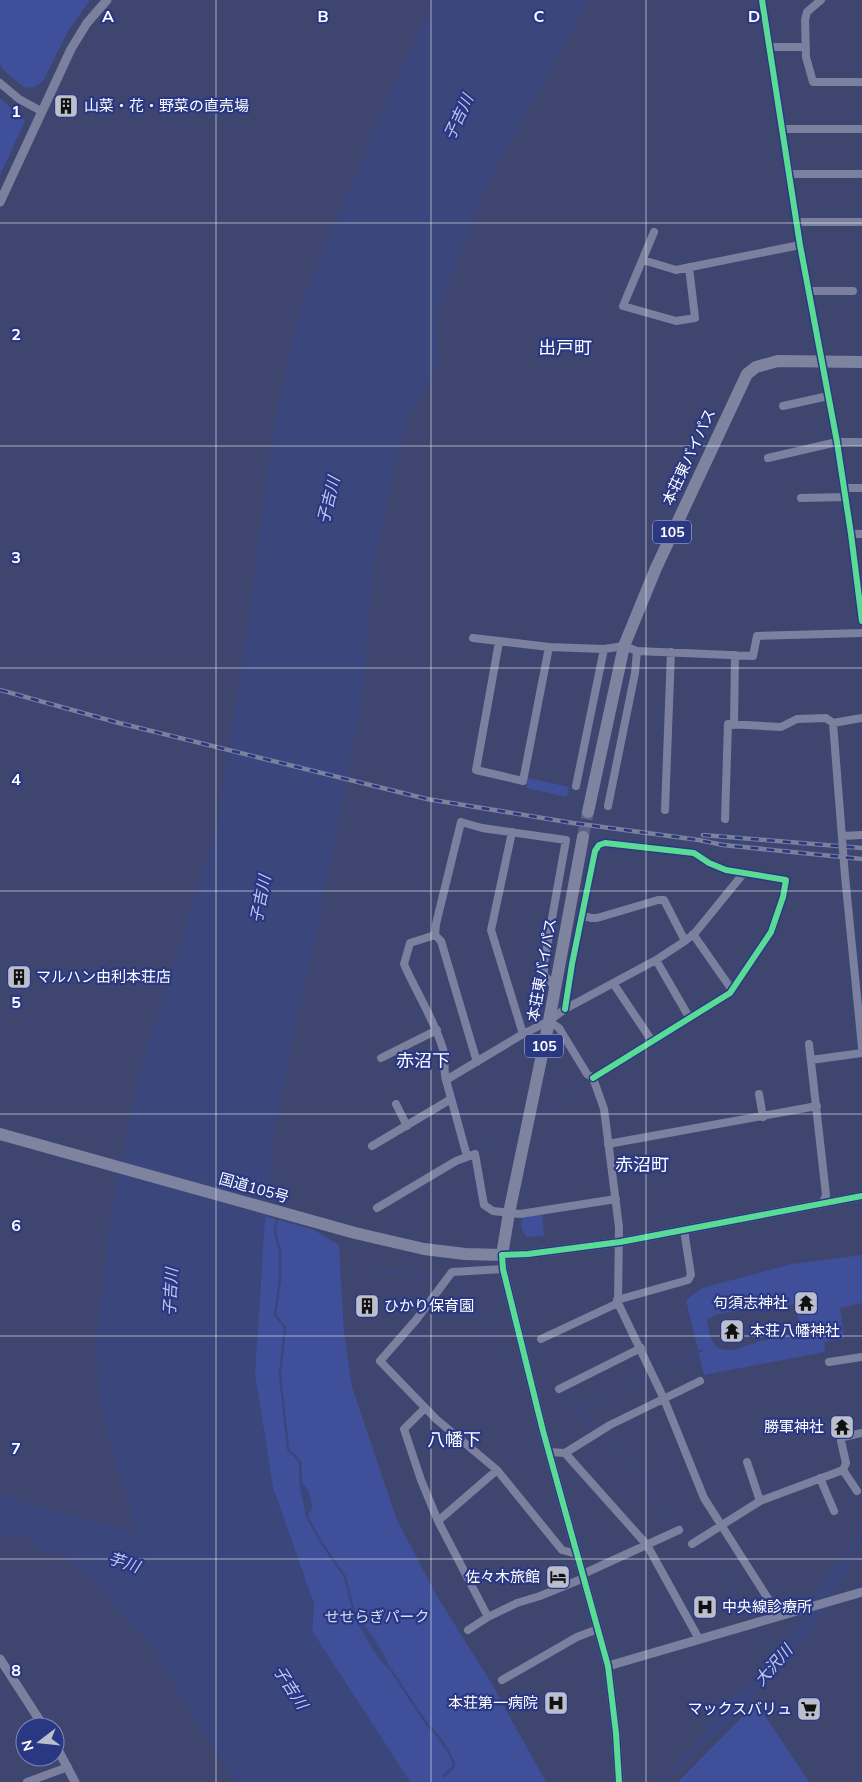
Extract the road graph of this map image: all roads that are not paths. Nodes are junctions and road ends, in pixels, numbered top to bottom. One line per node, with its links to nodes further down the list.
1 (107, 0): 8 (street)
2 (762, 0): 4 (street)
3 (821, 0): 5 (street)
4 (768, 47): 5 (street); 9 (street)
5 (805, 47): 6 (street)
6 (862, 82)
7 (0, 83): 8 (street)
8 (41, 111): 13 (street)
9 (782, 129): 10 (street); 11 (street)
10 (862, 129)
11 (789, 174): 12 (street); 14 (street)
12 (862, 174)
13 (0, 202)
14 (796, 222): 15 (street); 17 (street)
15 (862, 222)
16 (654, 232): 18 (street)
17 (800, 245): 19 (street); 20 (street)
18 (643, 260): 19 (street); 19 (street)
19 (689, 268)
20 (808, 291): 21 (street); 22 (street)
21 (853, 291)
22 (822, 361): 23 (highway, 本荘東バイパス / 105); 24 (street); 39 (highway, 本荘東バイパス / 105)
23 (862, 362)
24 (828, 396): 25 (street); 26 (street)
25 (782, 406)
26 (837, 442): 27 (street); 28 (street); 29 (street)
27 (862, 442)
28 (768, 458)
29 (844, 488): 30 (street); 31 (street)
30 (862, 488)
31 (846, 497): 32 (street); 33 (street)
32 (801, 498)
33 (851, 534): 34 (street); 35 (street)
34 (862, 534)
35 (862, 621)
36 (862, 633): 44 (street)
37 (472, 638): 38 (street)
38 (499, 642): 40 (street); 40 (street)
39 (624, 646): 41 (street); 42 (street); 51 (highway, 本荘東バイパス / 105)
40 (549, 647): 41 (street)
41 (604, 648): 48 (street)
42 (637, 651): 43 (street); 49 (street)
43 (670, 652): 44 (street); 50 (street)
44 (735, 655): 47 (street)
45 (862, 718): 46 (street)
46 (833, 723): 47 (street); 55 (street)
47 (734, 725): 52 (street)
48 (576, 786)
49 (608, 806)
50 (665, 810)
51 (588, 812)
52 (726, 819)
53 (512, 832): 60 (street); 64 (street); 70 (street)
54 (862, 835): 55 (street)
55 (842, 836): 73 (street)
56 (583, 837): 64 (highway, 本荘東バイパス / 105)
57 (743, 874): 58 (street); 59 (street); 65 (street)
58 (582, 915): 61 (street); 66 (street)
59 (693, 934): 61 (street); 65 (street)
60 (436, 935): 69 (street); 77 (street)
61 (684, 941): 62 (street)
62 (656, 960): 63 (street); 67 (street)
63 (613, 983): 66 (street); 71 (street)
64 (555, 988): 68 (highway, 本荘東バイパス / 105)
65 (732, 990): 67 (street)
66 (565, 1009): 68 (street)
67 (689, 1017): 71 (street)
68 (549, 1021): 70 (street); 78 (street); 94 (highway, 本荘東バイパス / 105)
69 (437, 1030): 75 (street); 79 (street)
70 (523, 1034): 77 (street)
71 (652, 1041): 78 (street)
72 (809, 1044): 76 (street)
73 (862, 1047)
74 (862, 1053): 76 (street)
75 (381, 1058)
76 (811, 1060): 83 (street)
77 (478, 1062): 79 (street)
78 (594, 1078): 87 (street)
79 (446, 1080): 81 (street)
80 (758, 1094): 84 (street)
81 (451, 1100): 85 (street); 89 (street)
82 (396, 1104): 85 (street)
83 (817, 1106): 84 (street); 92 (street)
84 (763, 1117): 87 (street)
85 (407, 1126): 88 (street)
86 (0, 1134): 97 (highway, 国道105号)
87 (608, 1144): 91 (street)
88 (372, 1146)
89 (467, 1156): 93 (street); 94 (street)
90 (862, 1196): 92 (street)
91 (616, 1199): 94 (street); 96 (street)
92 (823, 1203): 95 (street)
93 (377, 1208)
94 (509, 1213): 97 (highway, 本荘東バイパス / 105)
95 (684, 1230): 96 (street); 99 (street)
96 (620, 1242): 97 (street); 99 (street)
97 (502, 1255): 98 (street)
98 (503, 1269): 107 (street); 109 (street)
99 (618, 1302): 100 (street); 101 (street)
100 (541, 1339)
101 (641, 1348): 105 (street); 106 (street)
102 (862, 1357): 103 (street)
103 (829, 1362)
104 (700, 1381): 106 (street)
105 (559, 1388)
106 (664, 1399): 110 (street); 119 (street)
107 (425, 1408): 112 (street); 118 (street)
108 (862, 1433): 113 (street)
109 (549, 1452): 110 (street); 123 (street)
110 (565, 1453): 122 (street)
111 (746, 1462): 116 (street)
112 (497, 1470): 118 (street); 123 (street)
113 (843, 1470): 114 (street); 115 (street)
114 (820, 1478): 116 (street); 117 (street)
115 (857, 1491)
116 (760, 1501): 119 (street)
117 (834, 1511)
118 (438, 1521): 127 (street)
119 (721, 1524): 121 (street); 126 (street)
120 (679, 1530): 122 (street)
121 (692, 1544)
122 (647, 1546): 124 (street); 130 (street)
123 (577, 1554): 124 (street)
124 (583, 1576): 127 (street); 128 (street)
125 (862, 1592): 126 (street)
126 (779, 1616): 130 (street)
127 (488, 1617): 129 (street)
128 (598, 1629): 132 (street); 133 (street)
129 (468, 1630)
130 (699, 1639): 132 (street)
131 (0, 1660): 134 (street)
132 (608, 1666): 139 (street)
133 (502, 1680)
134 (37, 1717)
135 (65, 1762): 136 (street)
136 (68, 1768): 137 (street); 138 (street)
137 (27, 1782)
138 (75, 1782)
139 (619, 1782)

